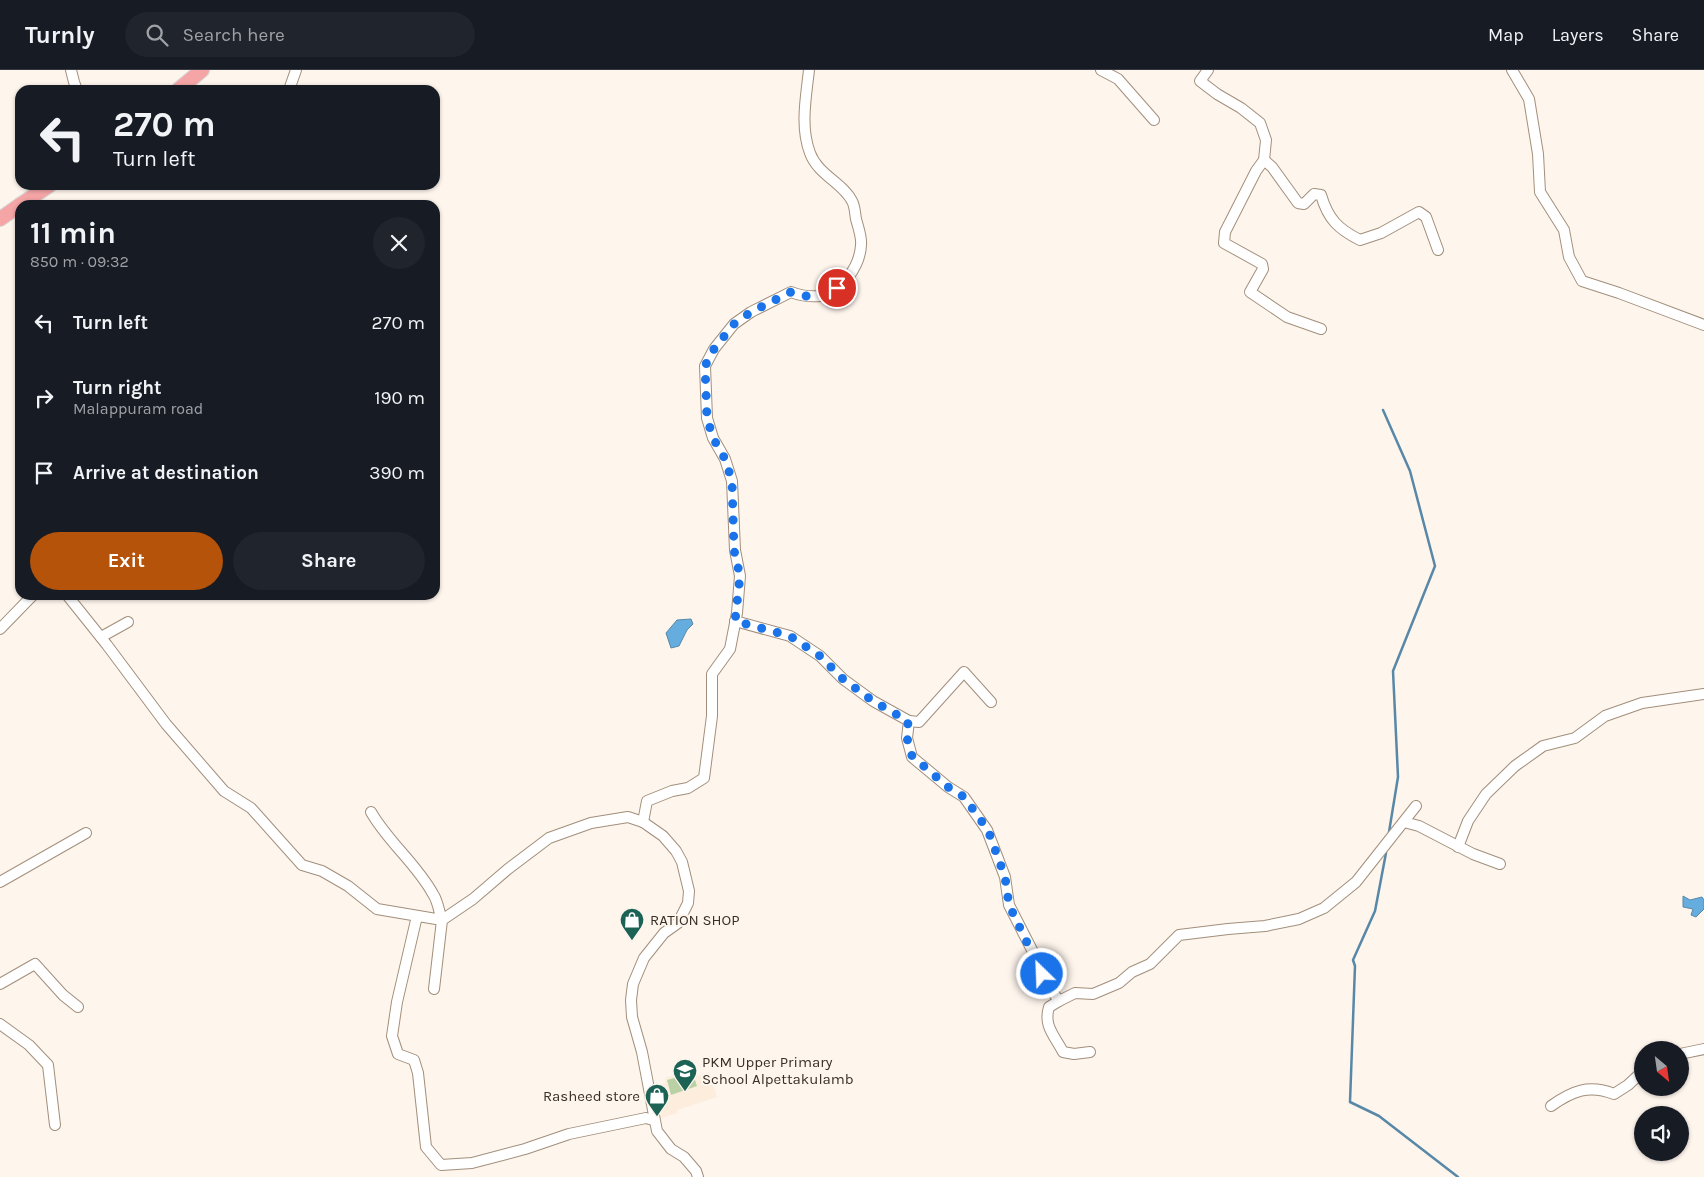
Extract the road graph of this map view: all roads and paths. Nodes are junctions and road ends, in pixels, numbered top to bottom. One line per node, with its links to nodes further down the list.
1 (71, 70): 8 (street)
2 (202, 70): 9 (main road)
3 (296, 70): 10 (street)
4 (809, 70): 22 (street)
5 (1101, 70): 11 (street)
6 (1208, 70): 12 (street)
7 (1512, 70): 18 (street)
8 (76, 85)
9 (184, 85)
10 (291, 85)
11 (1154, 120)
12 (1264, 160): 17 (street); 19 (street)
13 (42, 190): 14 (main road)
14 (28, 200)
15 (15, 208): 16 (main road)
16 (0, 219)
17 (1438, 250)
18 (1704, 325)
19 (1321, 329)
20 (28, 600): 24 (street)
21 (72, 600): 25 (street)
22 (735, 621): 28 (street); 31 (street)
23 (128, 622): 25 (street)
24 (0, 629)
25 (101, 637): 37 (street)
26 (1704, 694): 34 (street)
27 (991, 702): 28 (street)
28 (908, 721): 41 (street)
29 (1416, 806): 32 (street)
30 (371, 812): 38 (street)
31 (643, 822): 38 (street); 49 (street)
32 (1404, 822): 34 (street); 41 (street)
33 (86, 833): 36 (street)
34 (1458, 847): 35 (street)
35 (1500, 864)
36 (0, 882)
37 (417, 916): 38 (street); 49 (street)
38 (442, 920): 40 (street)
39 (0, 984): 42 (street)
40 (434, 989)
41 (1059, 1001): 45 (street)
42 (78, 1007)
43 (0, 1024): 50 (street)
44 (1704, 1049): 46 (street)
45 (1090, 1052)
46 (1689, 1053)
47 (1634, 1079): 48 (street)
48 (1551, 1106)
49 (654, 1120): 51 (street)
50 (55, 1125)
51 (698, 1177)

